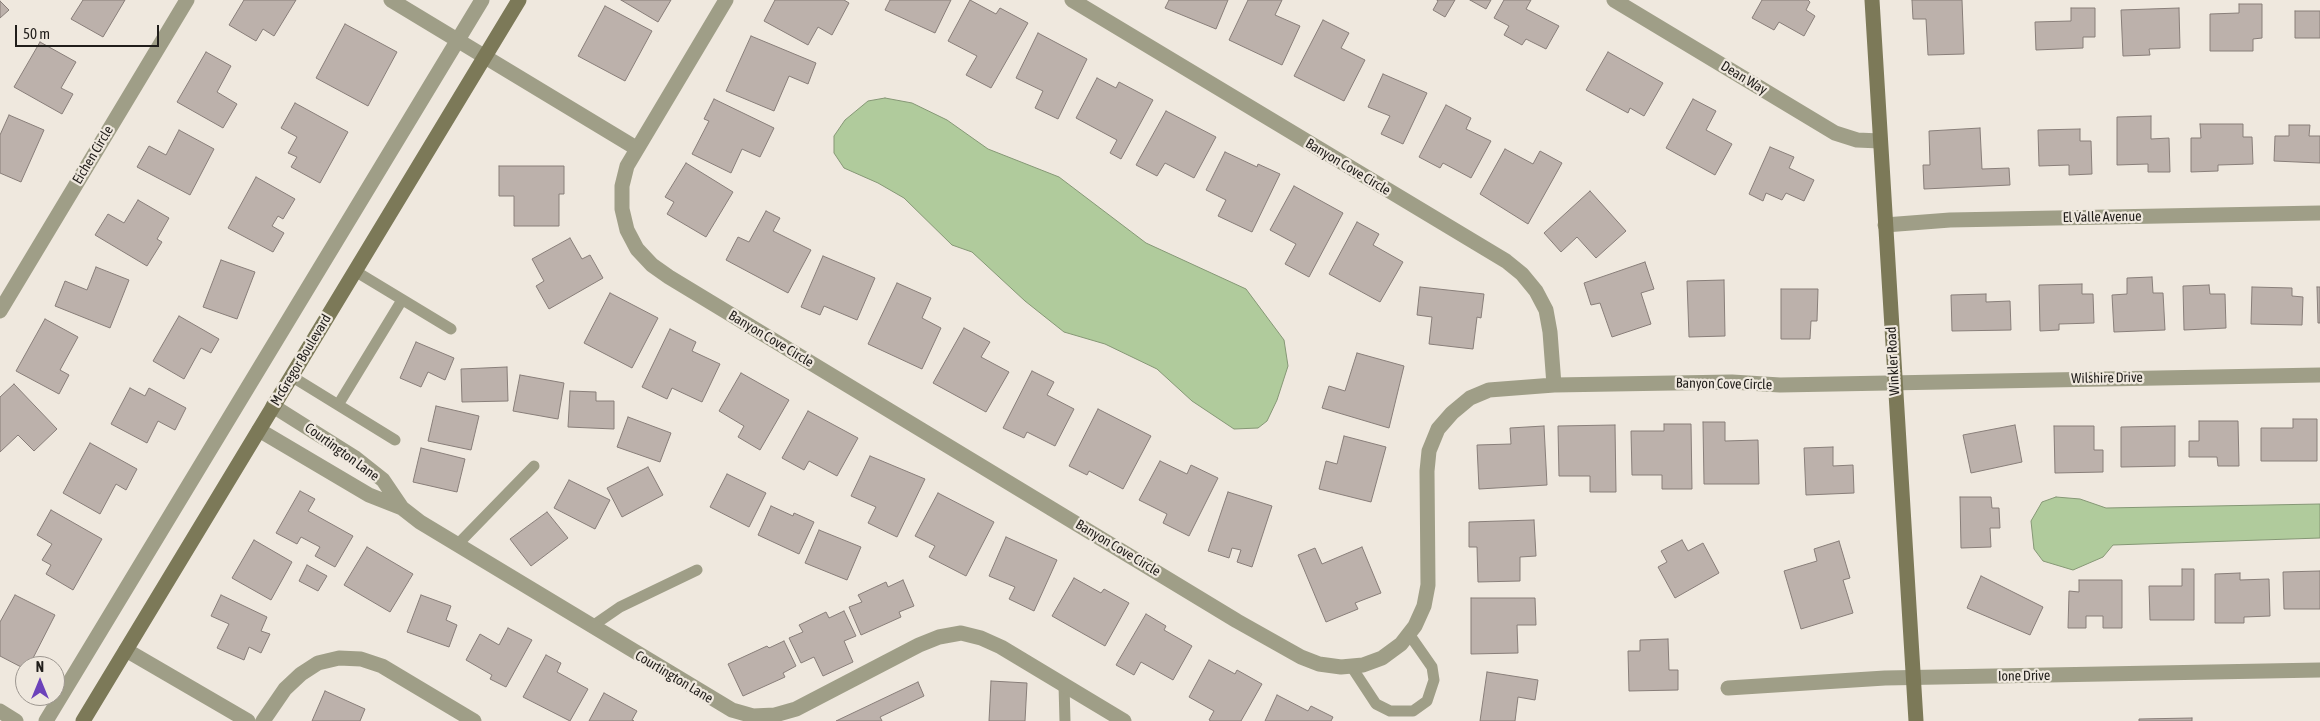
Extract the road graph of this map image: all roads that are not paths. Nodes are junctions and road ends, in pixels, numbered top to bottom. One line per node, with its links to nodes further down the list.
1 (187, 0): 17 (street, Eichen Circle)
2 (392, 0): 9 (street)
3 (482, 0): 9 (street)
4 (519, 0): 10 (main road, McGregor Boulevard)
5 (726, 0): 12 (street, Banyon Cove Circle)
6 (1072, 0): 22 (street, Banyon Cove Circle)
7 (1614, 0): 11 (street, Dean Way)
8 (1872, 0): 11 (main road, Winkler Road)
9 (458, 39): 10 (street); 41 (street)
10 (485, 55): 12 (street); 15 (main road, McGregor Boulevard)
11 (1880, 141): 14 (main road, Winkler Road)
12 (636, 148): 34 (street, Banyon Cove Circle)
13 (2320, 213): 14 (street, El Valle Avenue)
14 (1885, 225): 21 (main road, Winkler Road)
15 (355, 270): 16 (lane); 20 (main road, McGregor Boulevard)
16 (402, 300): 18 (lane); 23 (lane)
17 (0, 311)
18 (451, 329)
19 (2320, 375): 21 (street, Wilshire Drive)
20 (292, 376): 23 (lane); 24 (main road, McGregor Boulevard)
21 (1894, 382): 22 (street, Banyon Cove Circle); 36 (main road, Winkler Road)
22 (1554, 385): 32 (street, Banyon Cove Circle)
23 (338, 405): 26 (lane)
24 (274, 406): 25 (main road, McGregor Boulevard); 28 (street, Courtington Lane)
25 (259, 430): 28 (street, Courtington Lane); 33 (main road, McGregor Boulevard)
26 (395, 440)
27 (534, 466): 29 (lane)
28 (402, 508): 29 (street, Courtington Lane)
29 (457, 545): 31 (street, Courtington Lane)
30 (697, 570): 31 (lane)
31 (591, 627): 37 (street, Courtington Lane)
32 (1409, 634): 34 (street, Banyon Cove Circle); 34 (lane)
33 (126, 650): 42 (main road, McGregor Boulevard); 43 (street)
34 (1351, 666)
35 (2320, 670): 36 (street, Ione Drive)
36 (1913, 678): 38 (street, Ione Drive); 48 (main road, Winkler Road)
37 (1064, 685): 46 (lane); 47 (street, Courtington Lane)
38 (1728, 688)
39 (0, 711): 40 (street)
40 (16, 721)
41 (46, 721)
42 (84, 721)
43 (248, 721)
44 (263, 721): 45 (street)
45 (474, 721)
46 (1065, 721)
47 (1124, 721)
48 (1916, 721)

